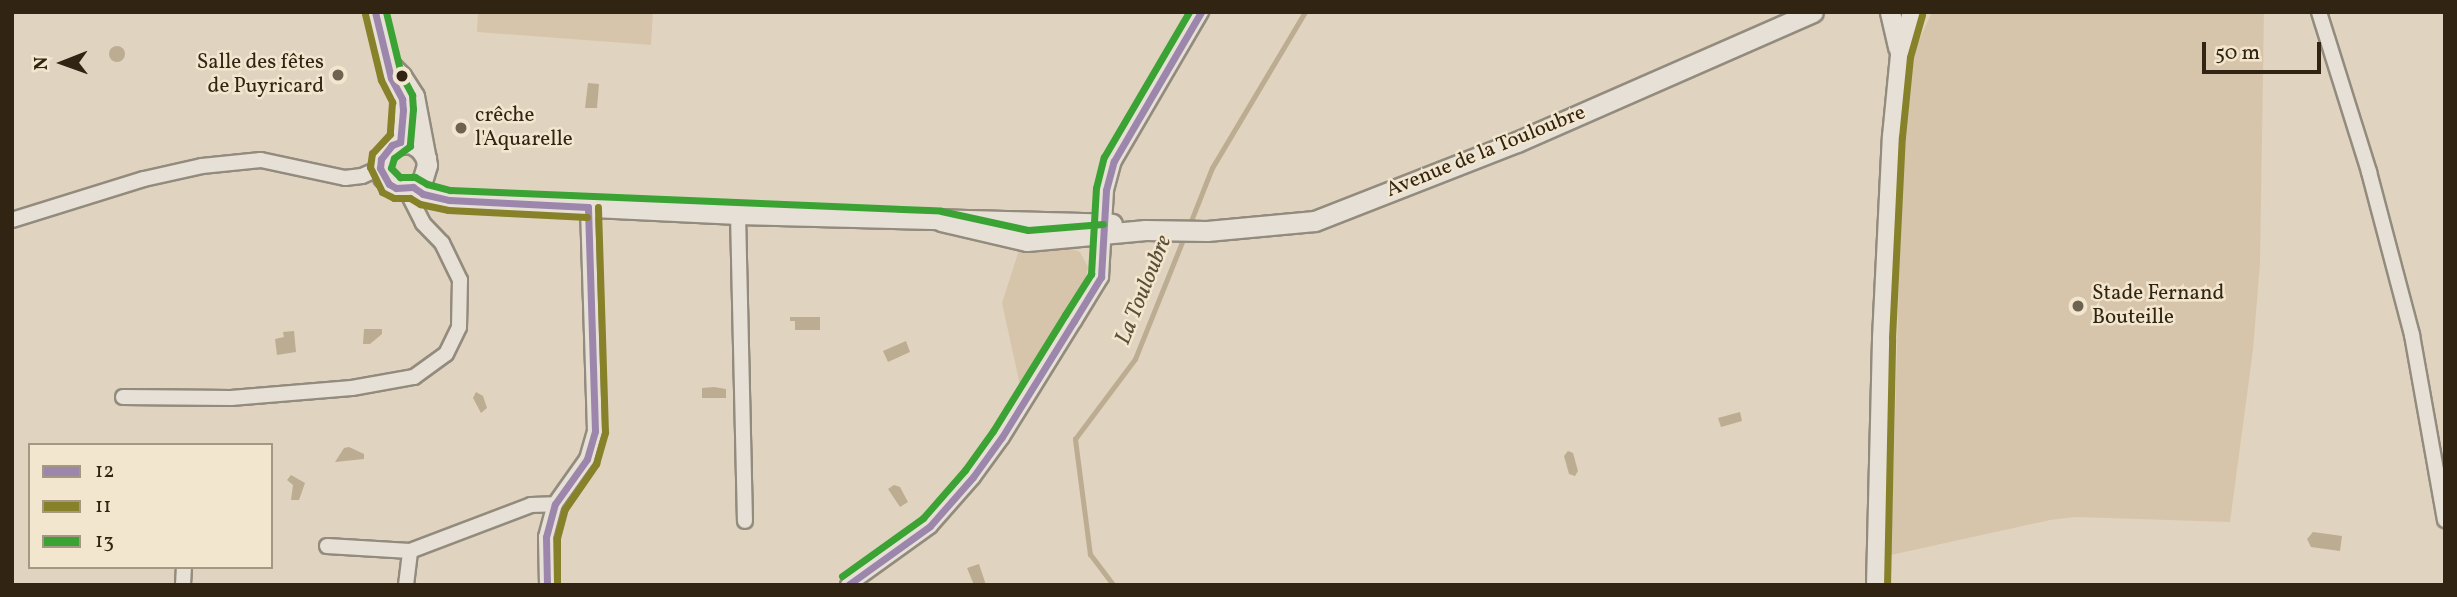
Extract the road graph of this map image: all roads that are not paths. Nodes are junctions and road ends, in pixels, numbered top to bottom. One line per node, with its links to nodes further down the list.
1 (375, 12): 8 (street)
2 (1201, 12): 17 (street)
3 (1813, 12): 17 (street, Avenue de la Touloubre)
4 (1890, 12): 7 (street)
5 (1912, 12): 7 (street)
6 (2319, 12): 20 (street)
7 (1900, 55): 27 (street)
8 (387, 62): 9 (street); 10 (street)
9 (400, 142): 10 (street); 11 (street)
10 (426, 165): 12 (street); 13 (street, Avenue de la Touloubre)
11 (380, 168): 12 (street); 16 (street)
12 (410, 188): 13 (street, Avenue de la Touloubre); 18 (street)
13 (472, 201): 14 (street, Avenue de la Touloubre)
14 (588, 207): 15 (street, Avenue de la Touloubre); 19 (street)
15 (738, 214): 17 (street, Avenue de la Touloubre); 21 (street)
16 (12, 220)
17 (1104, 228): 26 (street)
18 (123, 397)
19 (555, 504): 23 (street); 25 (street)
20 (2445, 520)
21 (745, 521)
22 (327, 546): 23 (street)
23 (410, 551): 24 (street)
24 (406, 585)
25 (547, 585)
26 (848, 585)
27 (1876, 585)

